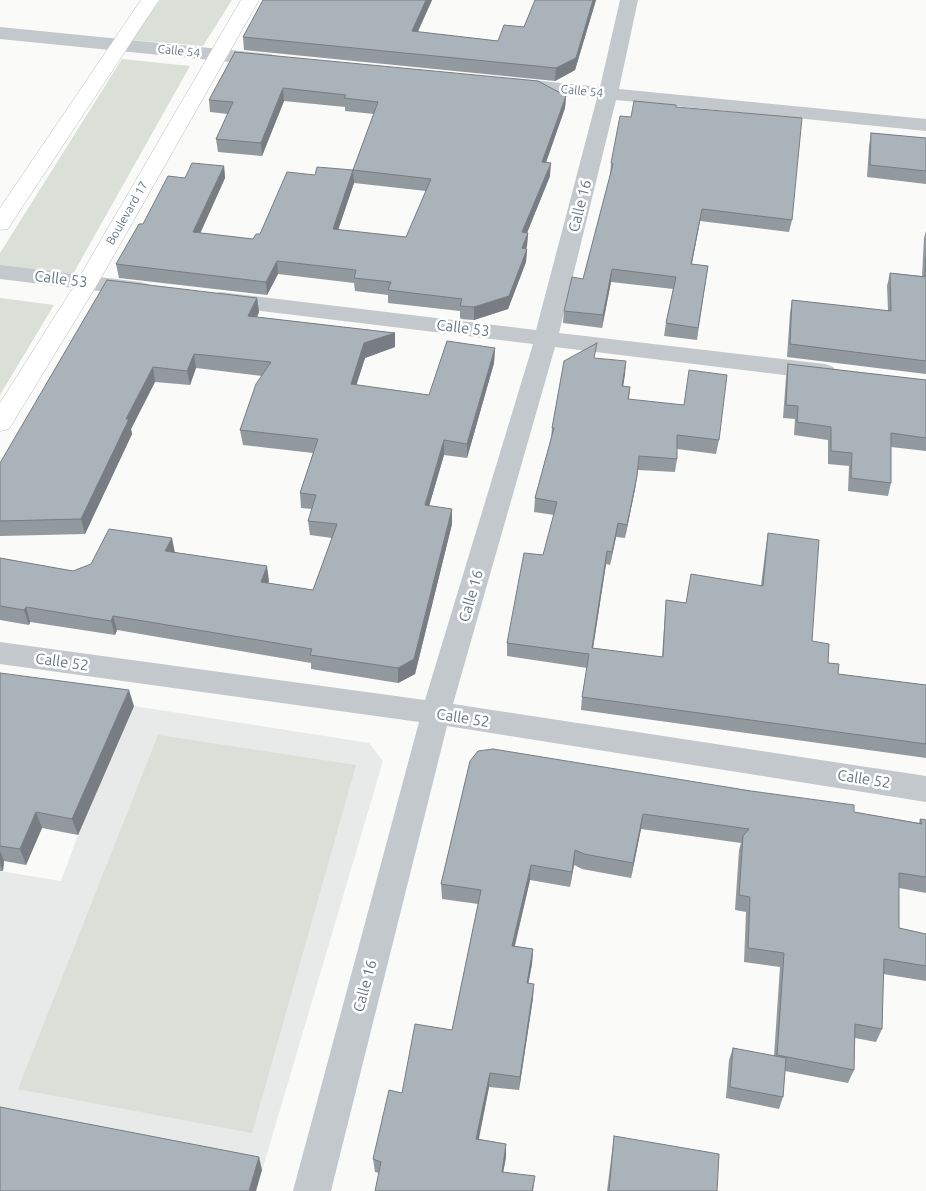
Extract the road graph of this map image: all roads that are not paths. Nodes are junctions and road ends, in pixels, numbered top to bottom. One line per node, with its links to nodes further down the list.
1 (150, 0): 5 (main road)
2 (250, 0): 6 (main road, Boulevard 17)
3 (629, 0): 9 (street, Calle 16)
4 (0, 33): 5 (street, Calle 54)
5 (120, 45): 6 (street, Calle 54); 11 (main road)
6 (219, 55): 7 (street, Calle 54); 13 (main road, Boulevard 17)
7 (287, 61)
8 (491, 82): 9 (street, Calle 54)
9 (608, 93): 10 (street, Calle 54); 16 (street, Calle 16)
10 (926, 125)
11 (0, 224)
12 (0, 272): 13 (street, Calle 53)
13 (87, 282): 14 (street, Calle 53); 18 (main road, Boulevard 17)
14 (165, 292)
15 (194, 296): 16 (street, Calle 53)
16 (546, 338): 17 (street, Calle 53); 20 (street, Calle 16)
17 (848, 375)
18 (0, 423)
19 (0, 653): 20 (street, Calle 52)
20 (436, 713): 21 (street, Calle 52); 22 (street, Calle 16)
21 (926, 789)
22 (312, 1191)

